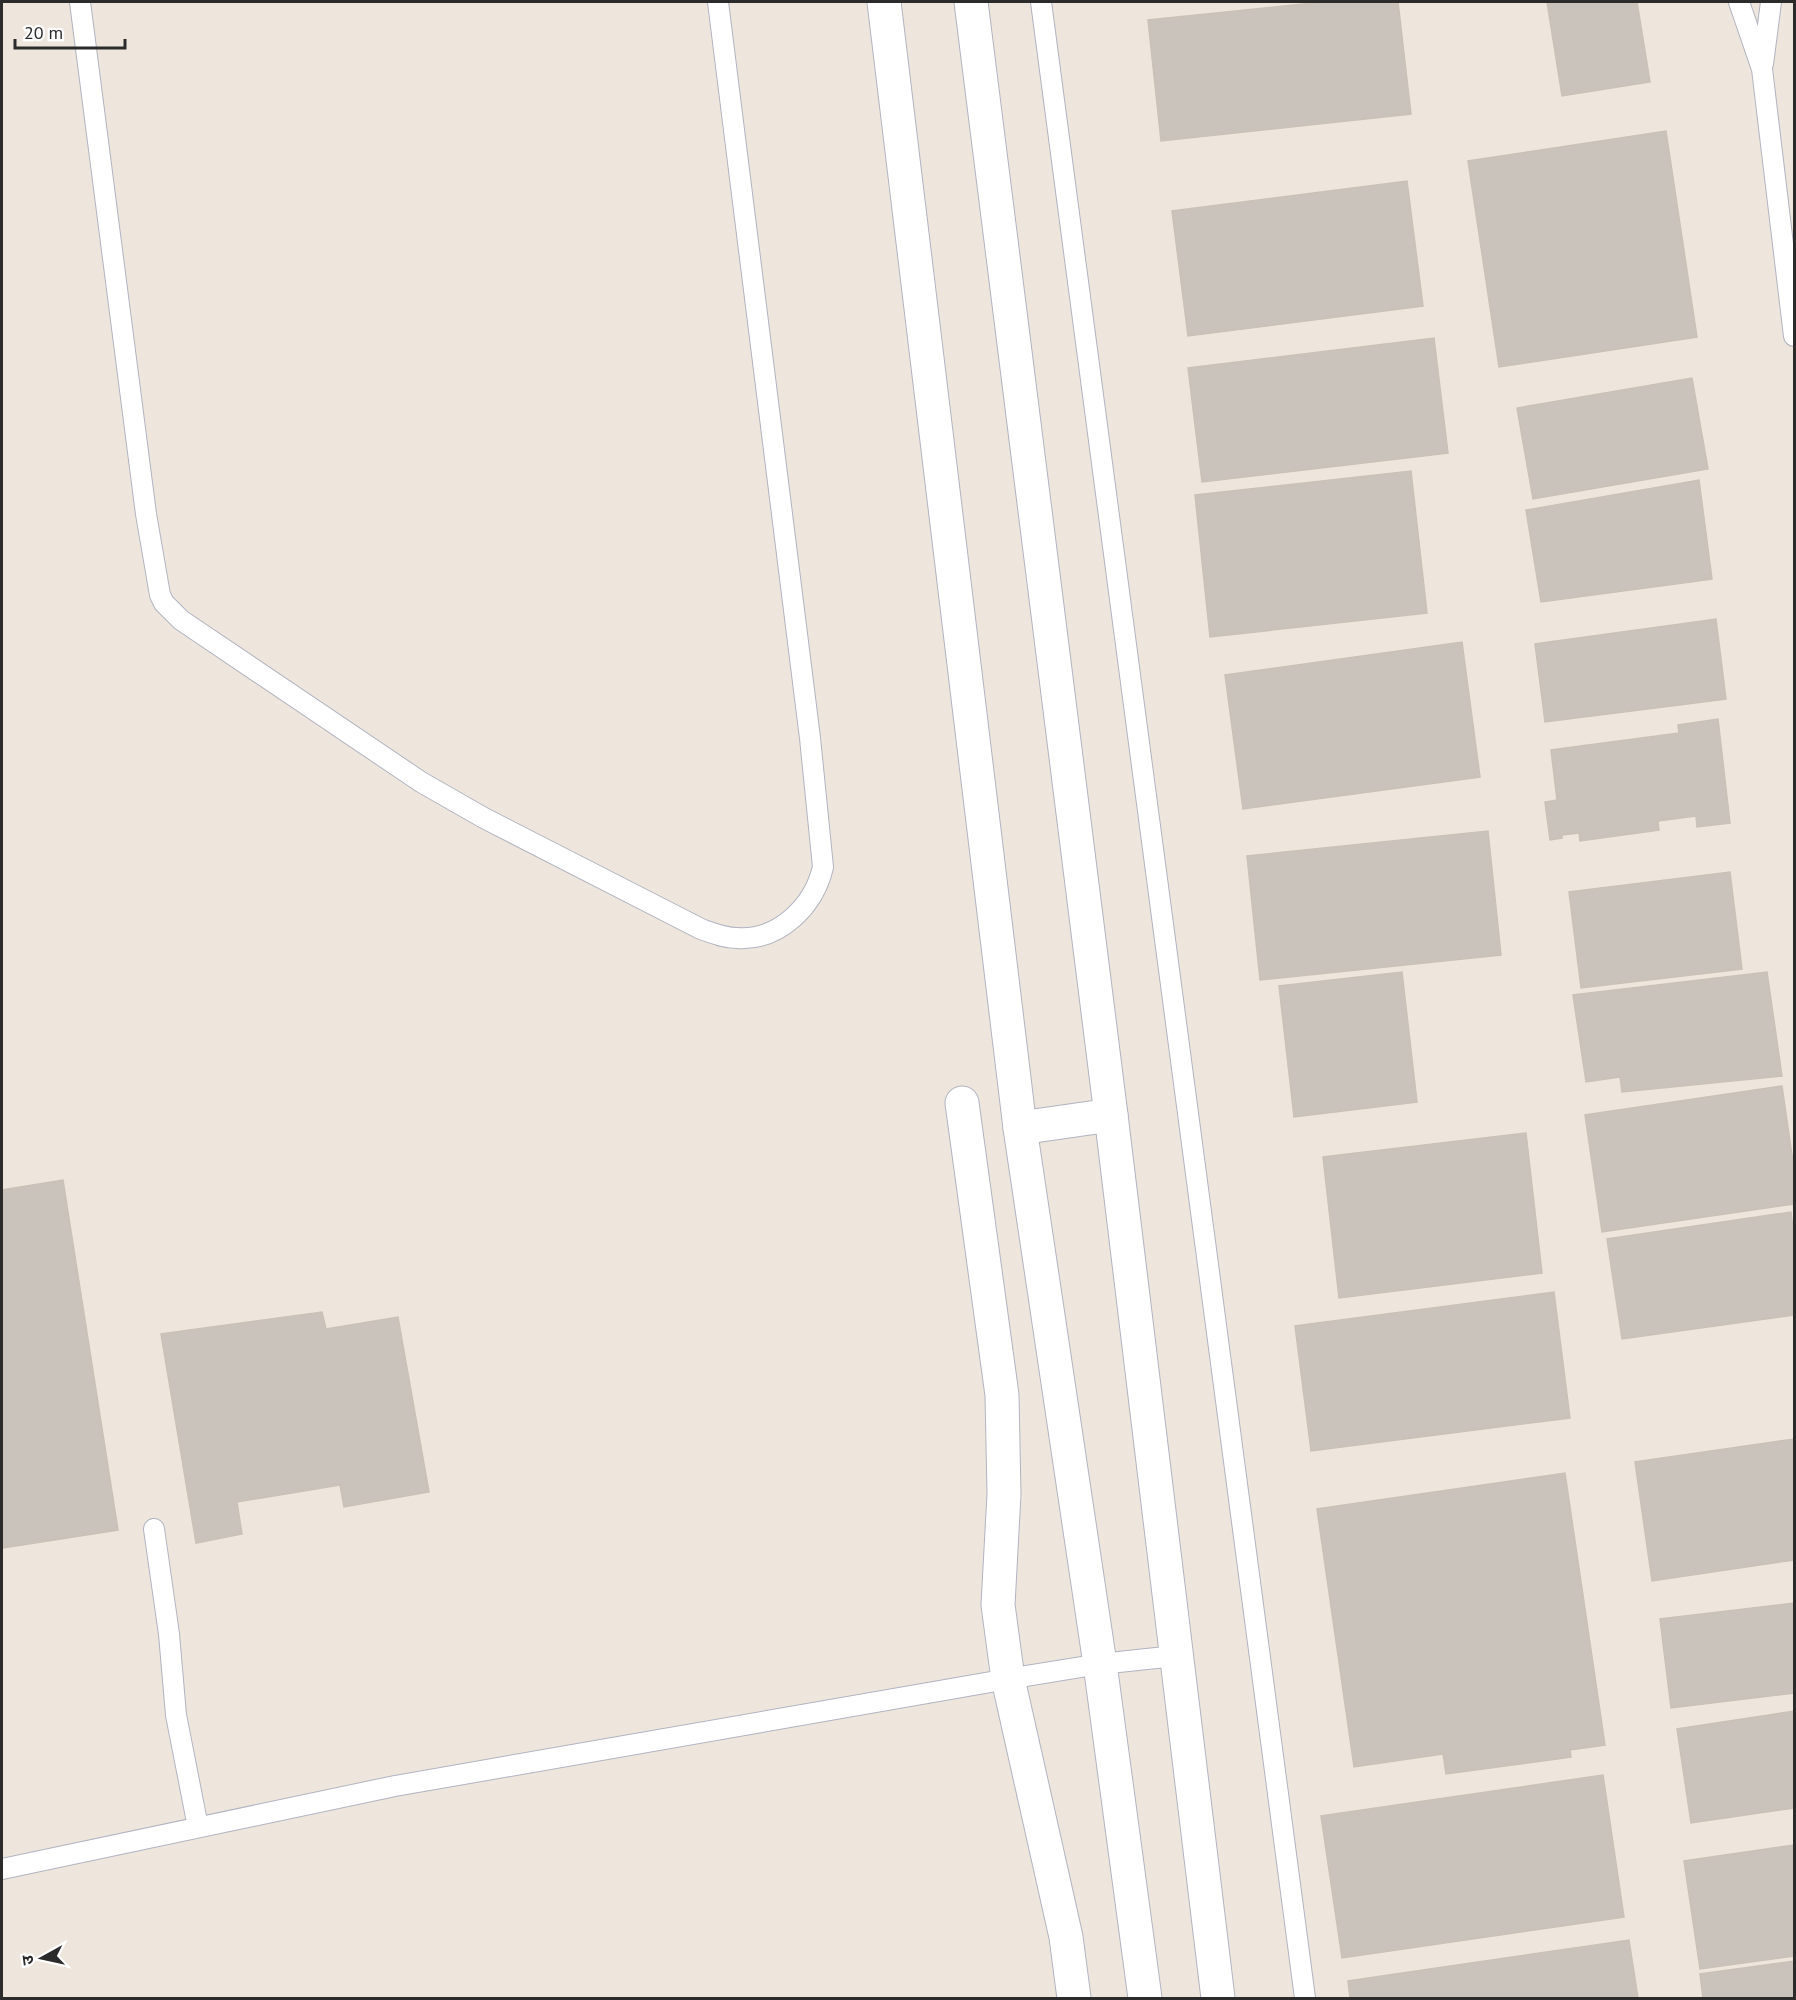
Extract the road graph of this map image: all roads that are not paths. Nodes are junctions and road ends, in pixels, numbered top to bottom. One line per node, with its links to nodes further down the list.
1 (80, 2): 2 (lane)
2 (718, 2)
3 (884, 2): 12 (main road)
4 (971, 2): 11 (main road)
5 (1041, 2): 22 (lane)
6 (1739, 2): 8 (lane)
7 (1771, 2): 8 (lane)
8 (1762, 69): 9 (lane)
9 (1794, 336)
10 (962, 1102): 16 (main road)
11 (1111, 1115): 12 (main road); 14 (main road)
12 (1020, 1128): 15 (main road)
13 (154, 1529): 17 (lane)
14 (1175, 1656): 15 (lane); 21 (main road)
15 (1101, 1664): 16 (lane); 20 (main road)
16 (1008, 1679): 17 (lane); 19 (main road)
17 (198, 1827): 18 (lane)
18 (2, 1869)
19 (1074, 1998)
20 (1145, 1998)
21 (1218, 1998)
22 (1305, 1998)

